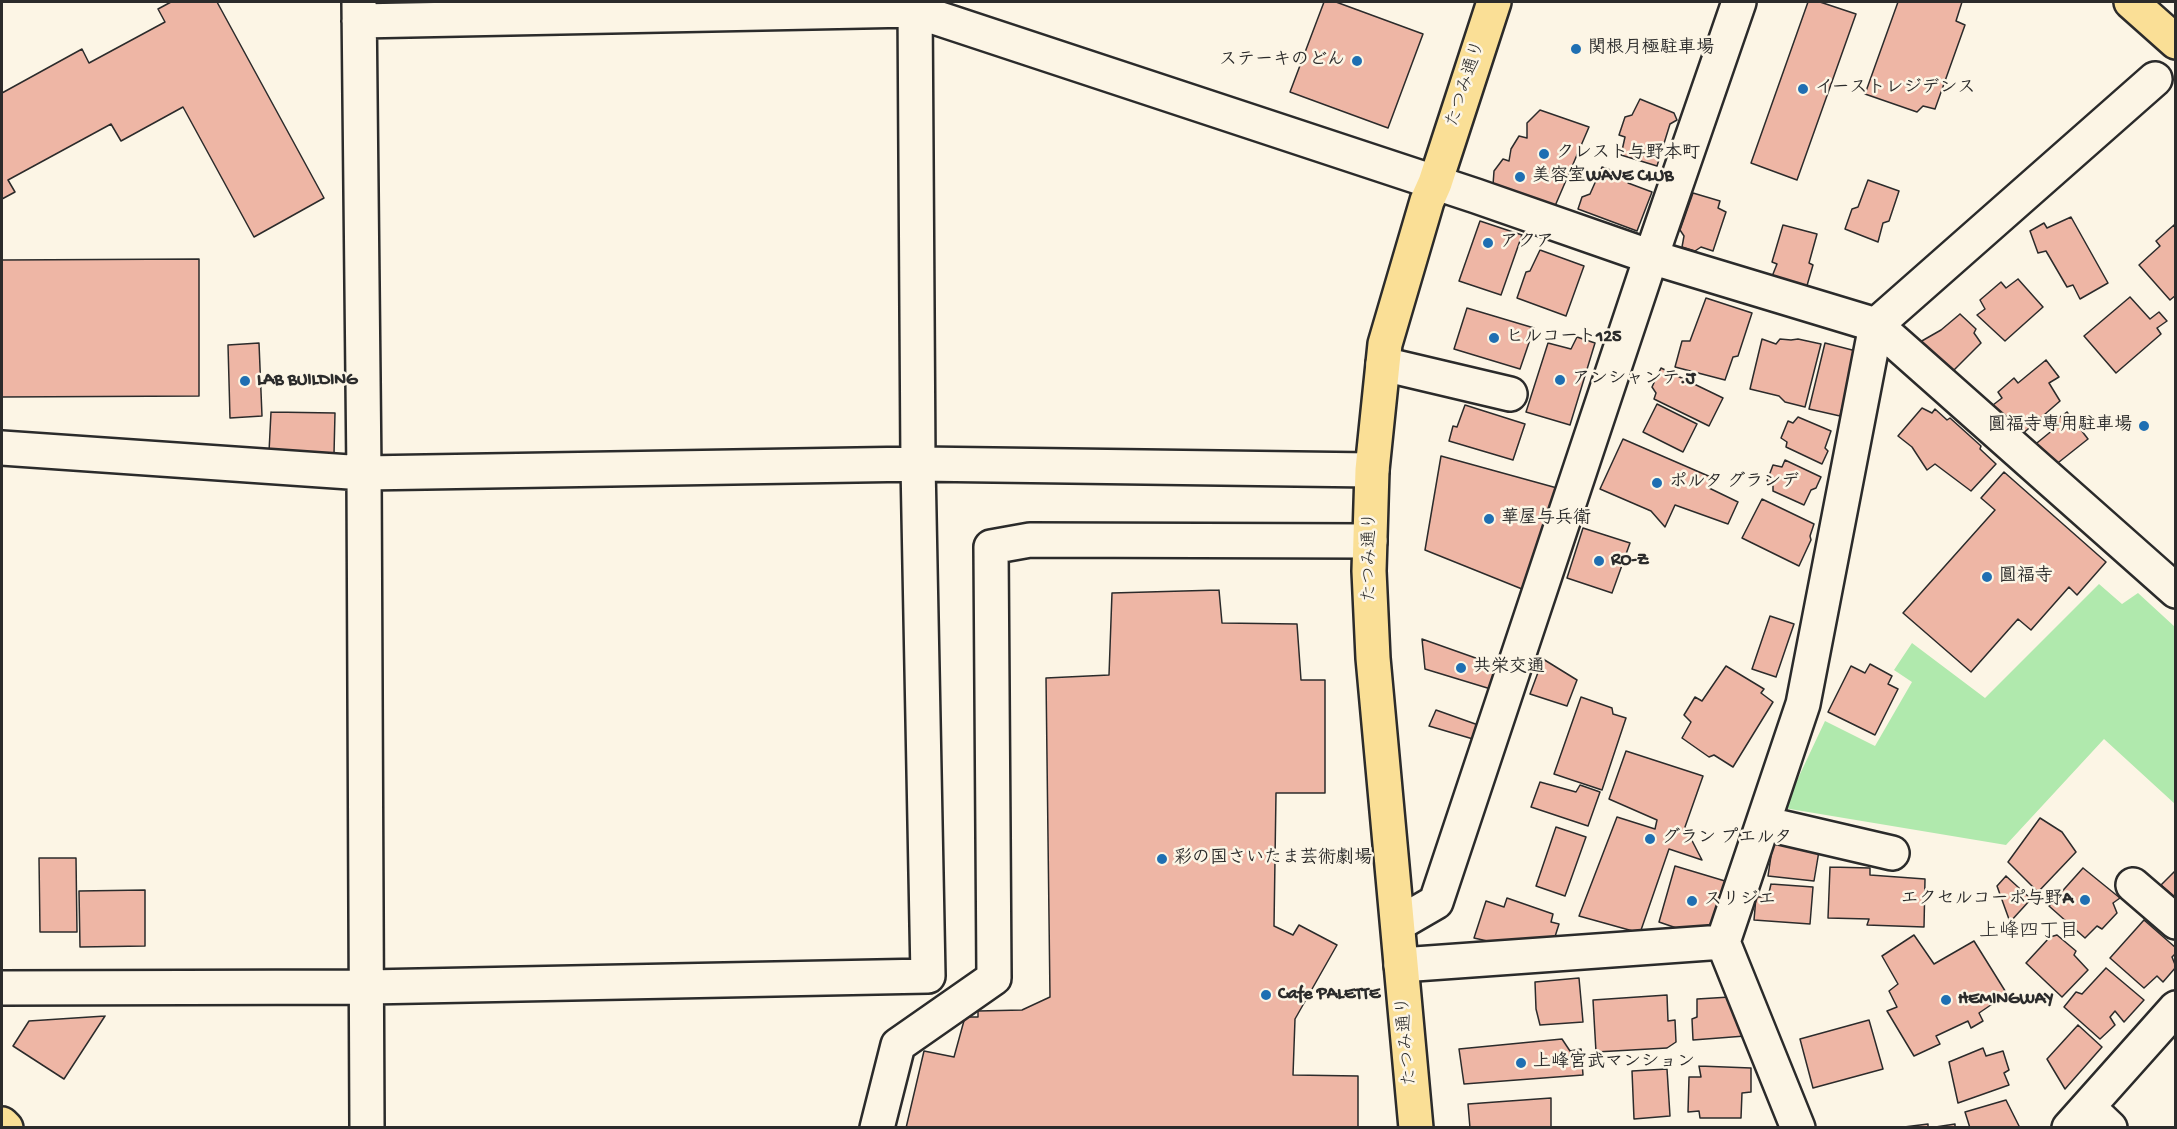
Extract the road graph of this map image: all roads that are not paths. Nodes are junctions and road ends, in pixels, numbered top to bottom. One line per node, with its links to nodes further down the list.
1 (1494, 2): 8 (main road, たつみ通り)
2 (1739, 2): 9 (street)
3 (2131, 2): 6 (main road)
4 (914, 6): 5 (street); 8 (street); 14 (street)
5 (359, 11): 16 (street)
6 (2175, 42)
7 (2156, 79): 10 (street)
8 (1435, 183): 9 (street); 11 (main road, たつみ通り)
9 (1651, 256): 10 (street); 23 (street)
10 (1876, 325): 18 (street); 19 (street)
11 (1383, 364): 12 (street); 15 (main road, たつみ通り)
12 (1510, 394)
13 (2, 448): 16 (street)
14 (918, 464): 15 (street); 16 (street); 26 (street)
15 (1372, 470): 17 (main road, たつみ通り)
16 (364, 473): 26 (street)
17 (1370, 541): 23 (main road, たつみ通り); 33 (street)
18 (2175, 591)
19 (1763, 823): 20 (street); 24 (street)
20 (1892, 853)
21 (2133, 885): 22 (street)
22 (2175, 922)
23 (1398, 924): 25 (main road, たつみ通り)
24 (1723, 942): 25 (street); 35 (street)
25 (1401, 965): 34 (main road, たつみ通り)
26 (368, 987): 27 (street); 32 (street)
27 (2, 988)
28 (2175, 1008): 29 (street)
29 (2089, 1121)
30 (2, 1124): 31 (main road)
31 (6, 1128)
32 (368, 1128)
33 (877, 1128)
34 (1416, 1128)
35 (1798, 1128)

